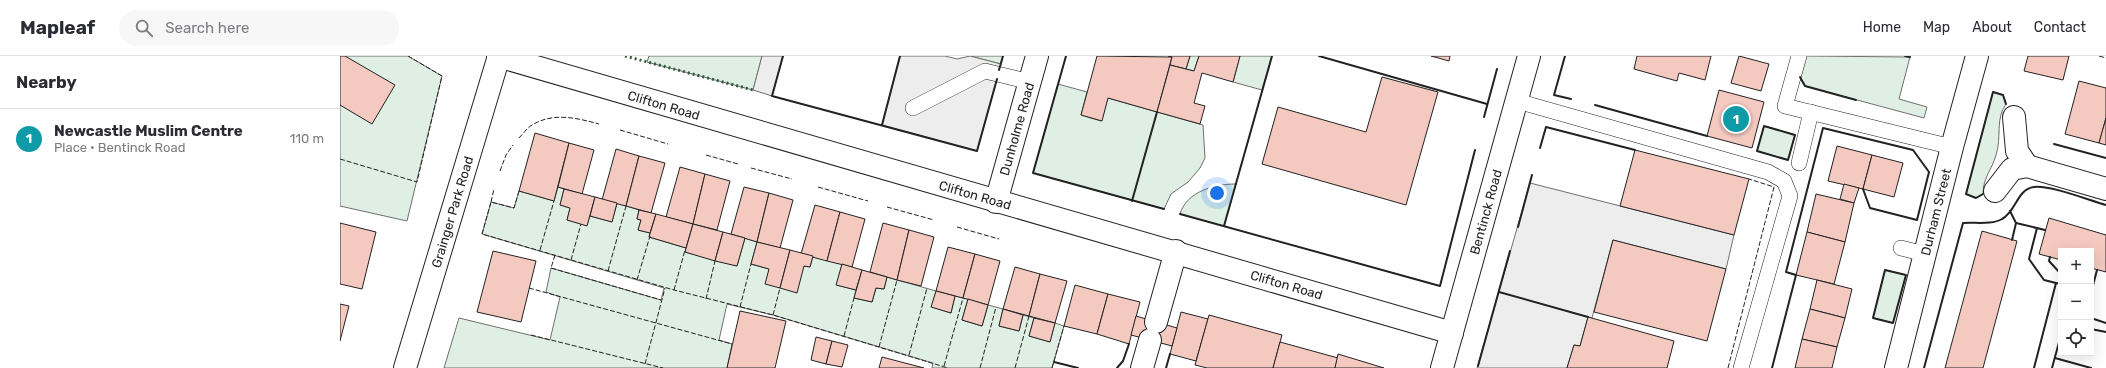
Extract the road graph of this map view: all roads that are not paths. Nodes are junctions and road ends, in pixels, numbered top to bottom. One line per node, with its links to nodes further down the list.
1 (498, 56): 16 (street, Clifton Road); 21 (street, Grainger Park Road)
2 (1037, 56): 6 (street, Dunholme Road)
3 (1530, 56): 7 (street, Bentinck Road)
4 (1799, 56): 9 (lane)
5 (1977, 56): 11 (street, Durham Street)
6 (1030, 82): 8 (lane); 16 (street, Dunholme Road)
7 (1517, 101): 20 (street, Bentinck Road); 24 (lane)
8 (913, 108)
9 (1811, 112): 11 (lane); 12 (lane)
10 (2014, 117): 13 (street)
11 (1952, 147): 19 (street, Durham Street)
12 (1799, 163)
13 (2027, 166): 14 (street); 15 (street)
14 (2106, 189)
15 (1995, 191)
16 (996, 202): 18 (street, Clifton Road)
17 (1901, 248): 19 (lane)
18 (1176, 252): 20 (street, Clifton Road); 22 (street)
19 (1924, 254): 25 (street, Durham Street)
20 (1452, 333): 23 (street, Bentinck Road)
21 (405, 368)
22 (1142, 368)
23 (1442, 368)
24 (1741, 368)
25 (1896, 368)

